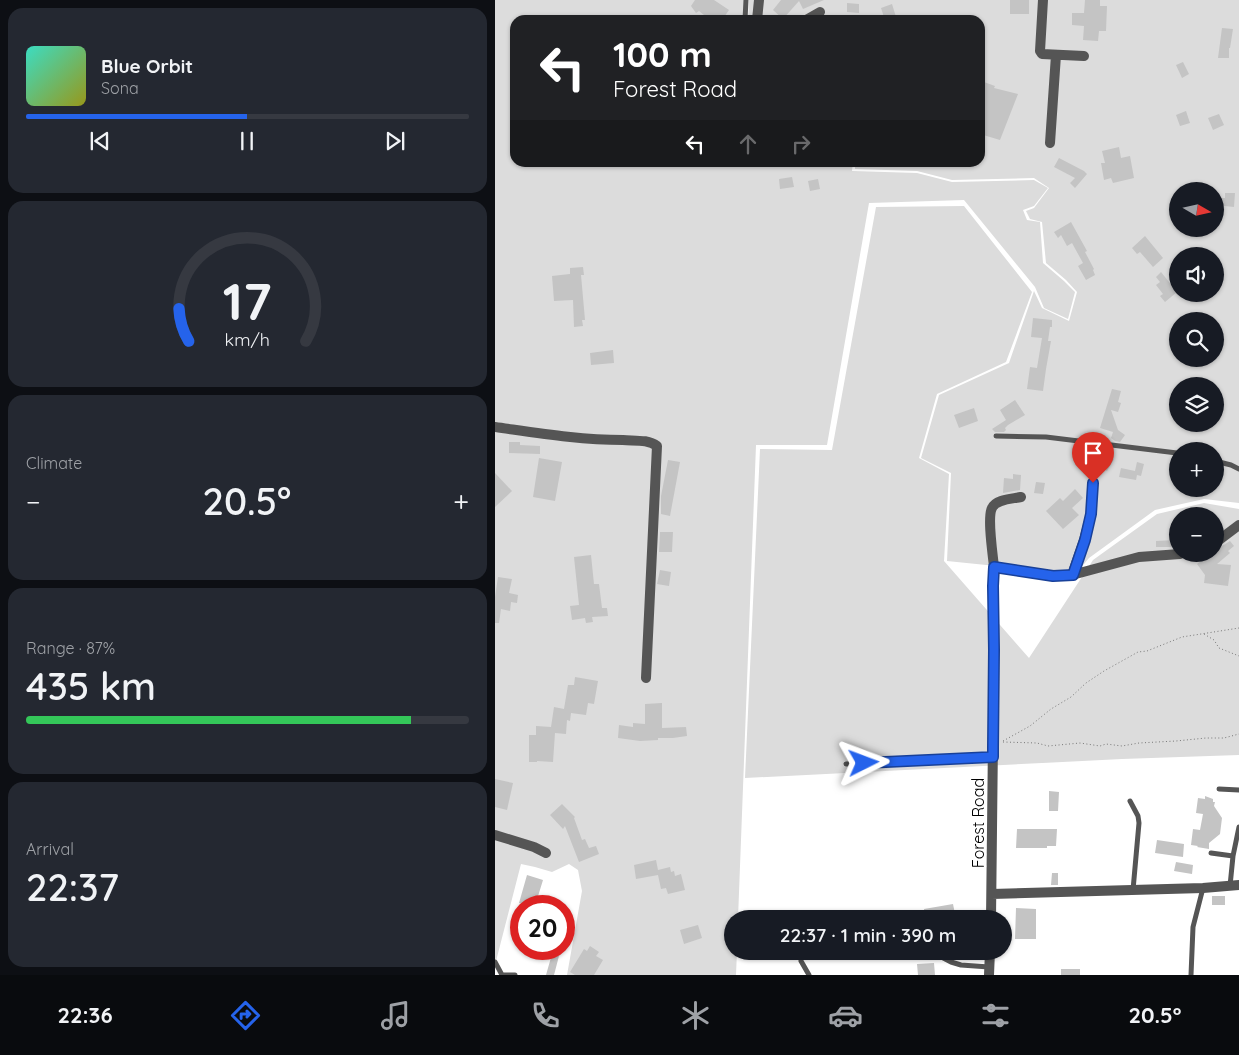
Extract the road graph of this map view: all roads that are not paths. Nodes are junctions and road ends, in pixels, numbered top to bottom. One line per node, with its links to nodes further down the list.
1 (746, 0): 5 (lane)
2 (759, 0): 6 (street)
3 (1043, 0): 8 (street)
4 (820, 12): 7 (street)
5 (745, 15)
6 (758, 15)
7 (815, 15)
8 (1056, 55): 9 (street); 10 (street)
9 (1084, 56)
10 (1050, 143)
11 (495, 427): 23 (street)
12 (996, 436): 13 (lane)
13 (1169, 452)
14 (1224, 463): 15 (lane)
15 (1239, 468)
16 (1093, 483): 22 (street)
17 (1021, 497): 21 (street, Forest Road)
18 (1239, 525): 19 (street)
19 (1224, 536)
20 (1169, 555): 22 (street)
21 (994, 567): 22 (street); 24 (street, Forest Road)
22 (1073, 575)
23 (646, 678)
24 (993, 757): 25 (lane); 37 (street, Forest Road)
25 (846, 764)
26 (1219, 789): 27 (lane)
27 (1239, 790)
28 (1130, 802): 36 (lane)
29 (1239, 827): 33 (lane)
30 (495, 835): 31 (street)
31 (546, 853)
32 (1211, 853): 33 (lane)
33 (1233, 856): 34 (lane)
34 (1235, 886): 35 (street)
35 (1203, 888): 36 (street); 46 (lane)
36 (1133, 890): 37 (street)
37 (992, 894): 38 (street, Forest Road)
38 (991, 910)
39 (801, 960): 45 (lane)
40 (947, 960): 42 (lane)
41 (495, 962): 43 (lane)
42 (989, 971)
43 (503, 975): 44 (lane)
44 (515, 975)
45 (809, 975)
46 (1191, 975)

